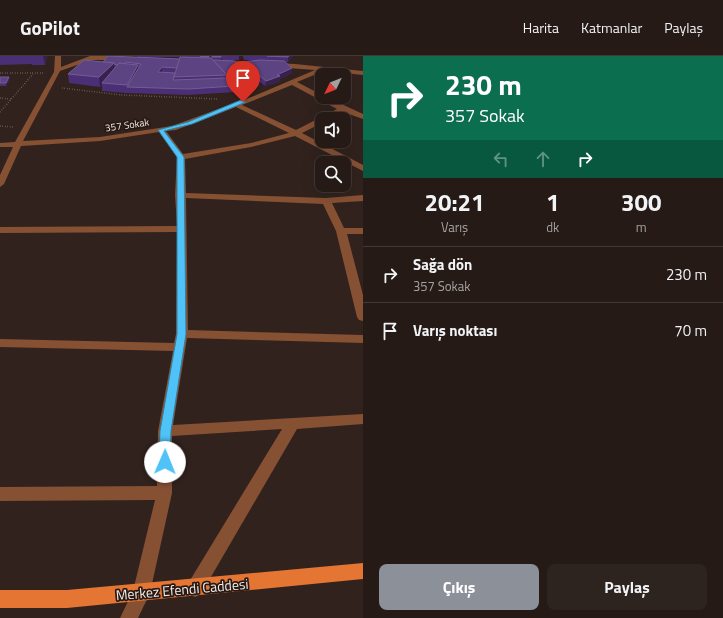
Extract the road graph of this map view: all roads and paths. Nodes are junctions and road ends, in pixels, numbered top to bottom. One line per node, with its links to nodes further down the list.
1 (58, 56): 5 (street)
2 (130, 58): 5 (street)
3 (212, 61): 4 (street)
4 (318, 68)
5 (58, 71): 8 (path); 24 (street)
6 (351, 72): 10 (street)
7 (0, 73): 8 (path)
8 (33, 73): 14 (path)
9 (315, 73): 11 (street, 357 Sokak)
10 (363, 73)
11 (292, 82): 16 (street, 357 Sokak); 17 (street)
12 (56, 87): 15 (path)
13 (0, 98): 14 (path)
14 (12, 99): 18 (path)
15 (220, 99)
16 (235, 104): 22 (street, 357 Sokak); 23 (street)
17 (343, 109): 19 (street); 20 (street)
18 (0, 112)
19 (337, 112)
20 (363, 117)
21 (315, 123): 23 (street)
22 (161, 130): 24 (street, 357 Sokak); 26 (street)
23 (296, 133): 26 (street); 27 (street)
24 (18, 144): 25 (street, 357 Sokak); 28 (street)
25 (0, 145)
26 (180, 157): 29 (street)
27 (363, 168)
28 (0, 184)
29 (180, 194): 31 (street); 32 (street)
30 (363, 198): 31 (street)
31 (326, 201): 34 (street)
32 (180, 229): 33 (street); 37 (street)
33 (0, 230)
34 (341, 230): 35 (street); 36 (street)
35 (363, 231)
36 (363, 317)
37 (182, 334): 38 (street); 40 (street)
38 (363, 339)
39 (0, 343): 40 (street)
40 (178, 347): 43 (street)
41 (363, 419): 42 (street)
42 (293, 423): 43 (street); 47 (street)
43 (165, 431): 44 (street)
44 (164, 493): 45 (street); 48 (street)
45 (0, 494)
46 (363, 571): 47 (main road, Merkez Efendi Caddesi)
47 (194, 588): 48 (main road, Merkez Efendi Caddesi)
48 (141, 593): 49 (main road, Merkez Efendi Caddesi); 50 (street)
49 (0, 599)
50 (129, 618)

